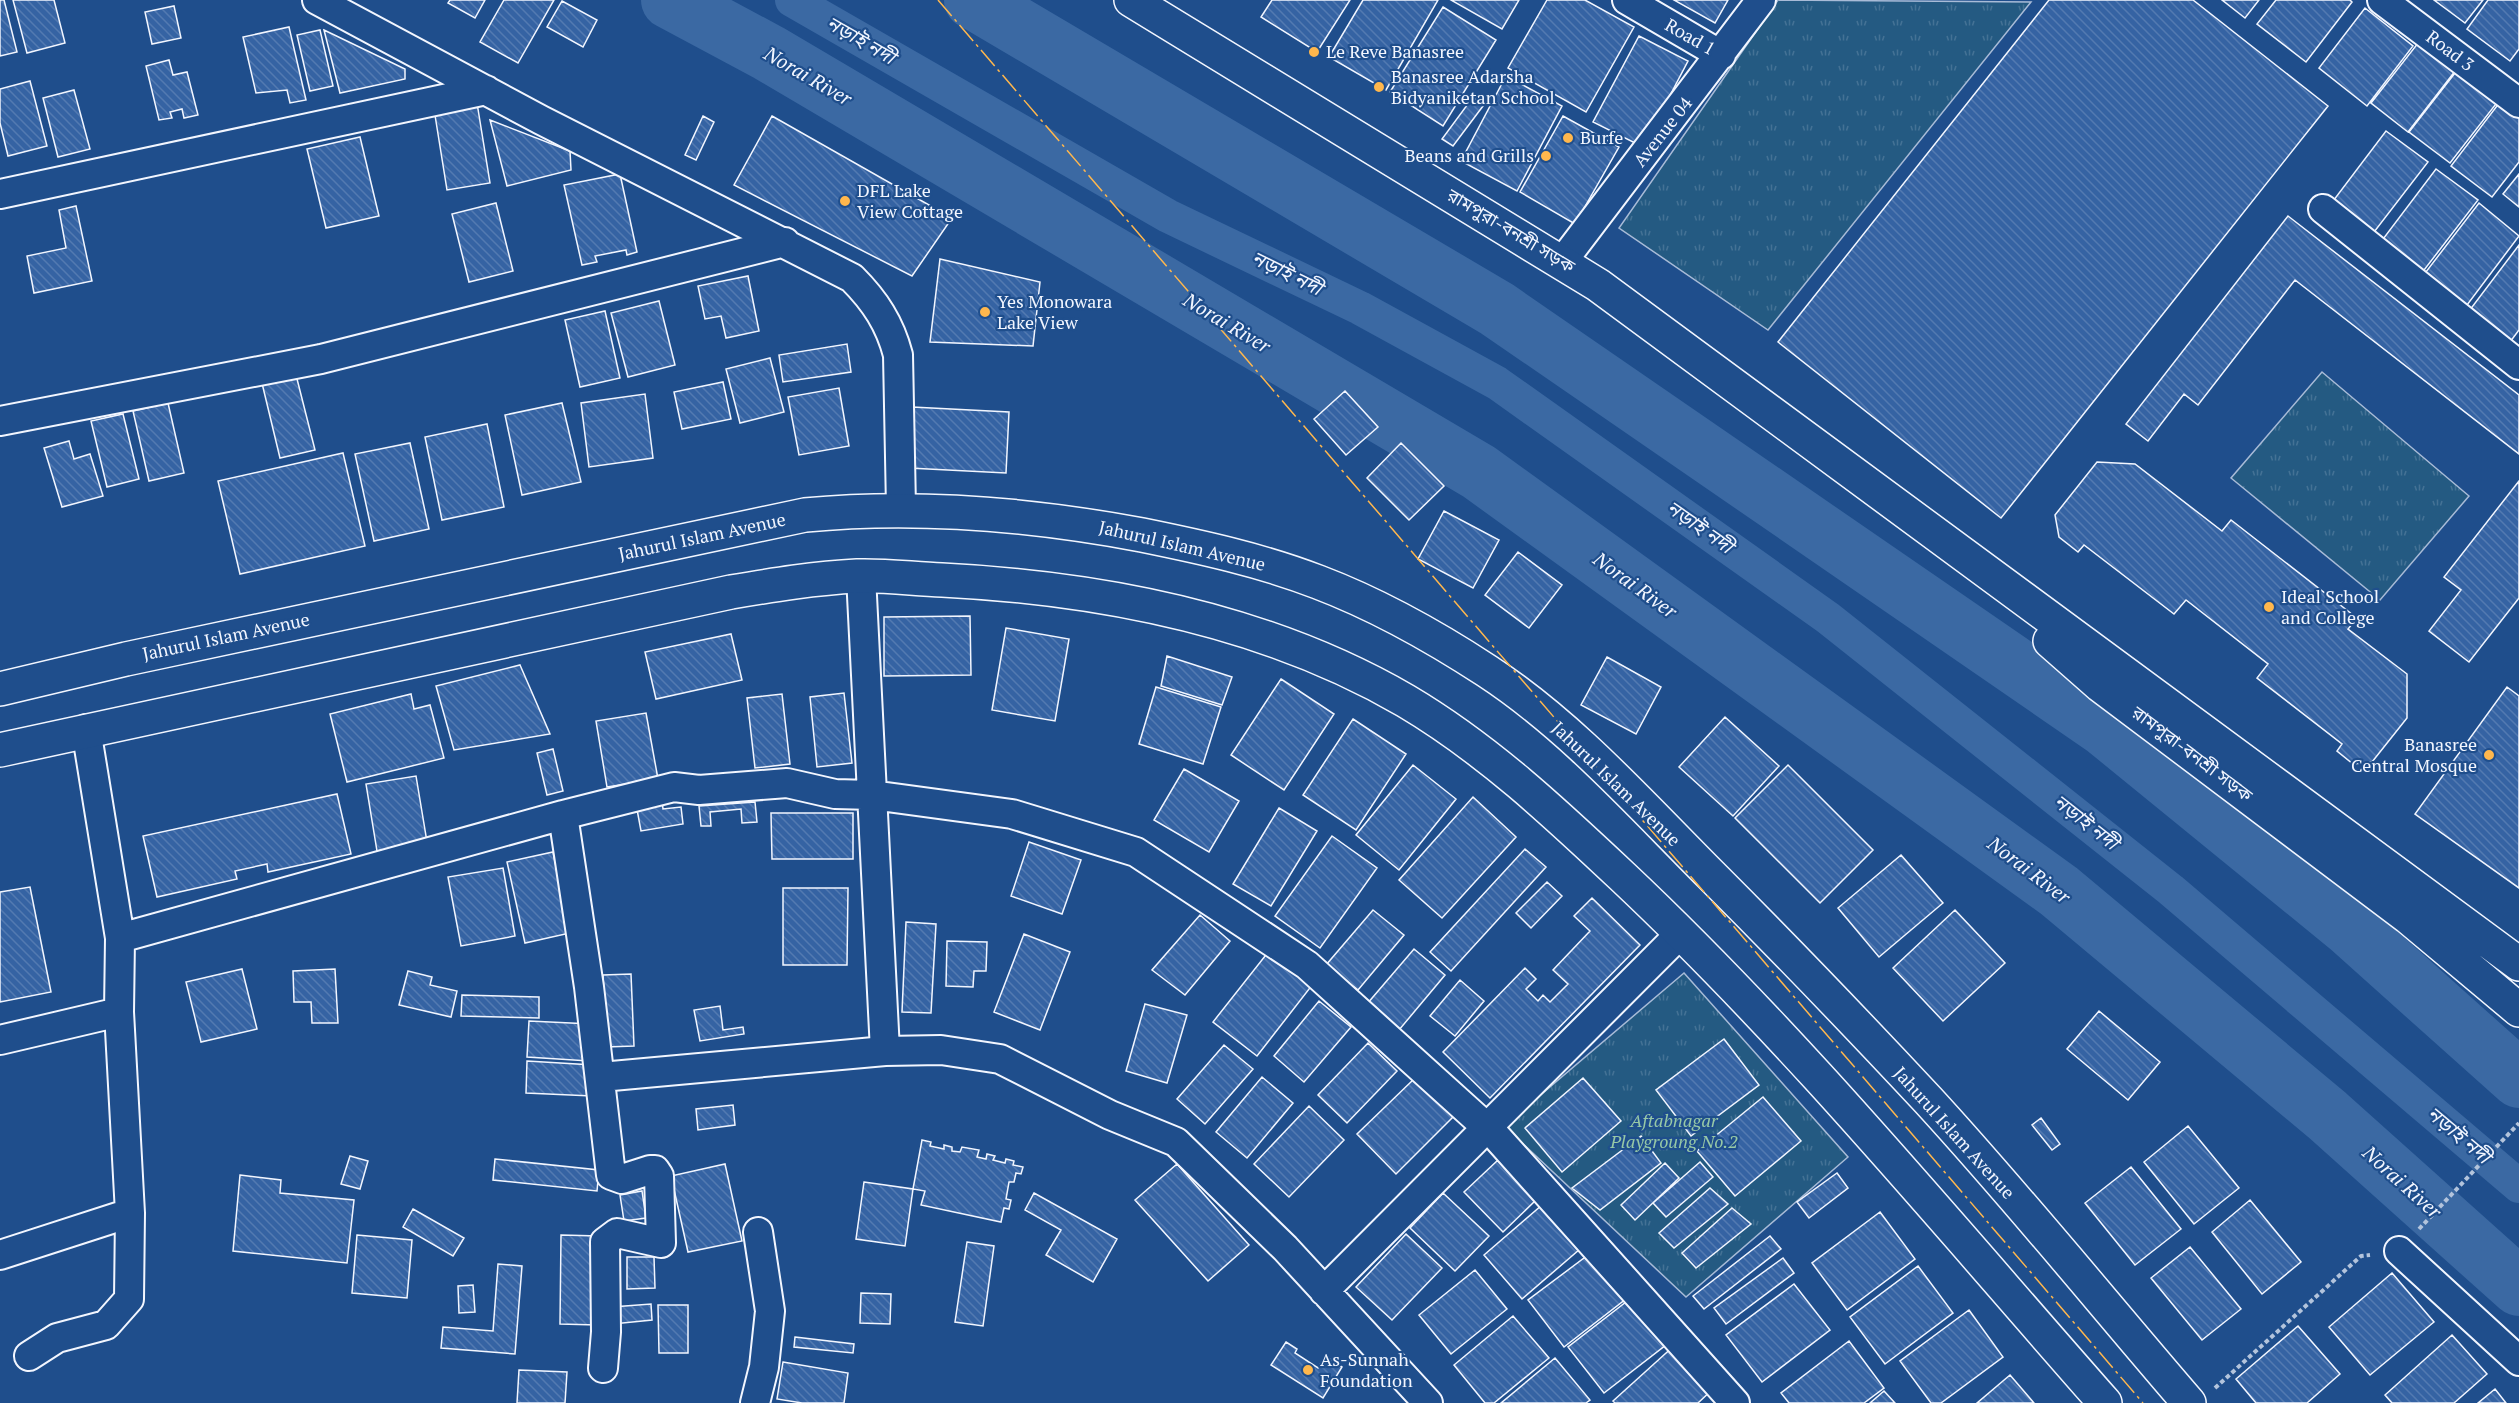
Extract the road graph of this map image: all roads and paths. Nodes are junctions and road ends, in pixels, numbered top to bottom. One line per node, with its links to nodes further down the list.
1 (317, 0): 7 (street)
2 (1131, 0): 12 (street, রামপুরা-বনশ্রী সড়ক)
3 (1627, 0): 6 (street, Road 1)
4 (1761, 0): 6 (street, Avenue 04)
5 (2382, 0): 8 (street, Road 3)
6 (1721, 55): 12 (street, Avenue 04)
7 (486, 90): 9 (street); 11 (street)
8 (2519, 103)
9 (0, 194)
10 (2323, 209): 13 (street)
11 (785, 242): 14 (street); 16 (street)
12 (1562, 262): 15 (street, রামপুরা-বনশ্রী সড়ক)
13 (2519, 365)
14 (0, 421)
15 (1875, 487): 25 (street, রামপুরা-বনশ্রী সড়ক); 26 (street, রামপুরা-বনশ্রী সড়ক)
16 (901, 508): 18 (street, Jahurul Islam Avenue); 41 (street, Jahurul Islam Avenue)
17 (861, 576): 19 (street); 21 (street); 23 (street)
18 (0, 688)
19 (86, 729): 20 (street); 24 (street)
20 (0, 750)
21 (872, 795): 22 (street); 29 (street); 32 (street)
22 (563, 815): 24 (street); 30 (street)
23 (1681, 933): 32 (street); 45 (street)
24 (120, 938): 27 (street)
25 (2519, 964)
26 (2519, 1010)
27 (119, 1012): 28 (street); 33 (street)
28 (0, 1040)
29 (885, 1051): 30 (street); 37 (street)
30 (600, 1077): 40 (street)
31 (2519, 1122): 35 (path)
32 (1487, 1128): 37 (street); 44 (street)
33 (130, 1213): 36 (street); 38 (street)
34 (758, 1232): 42 (street)
35 (2399, 1251): 39 (street); 41 (path)
36 (0, 1255)
37 (1324, 1291): 43 (street)
38 (29, 1356)
39 (2519, 1361)
40 (603, 1368)
41 (2198, 1399)
42 (755, 1403)
43 (1428, 1403)
44 (1735, 1403)
45 (2105, 1403)

